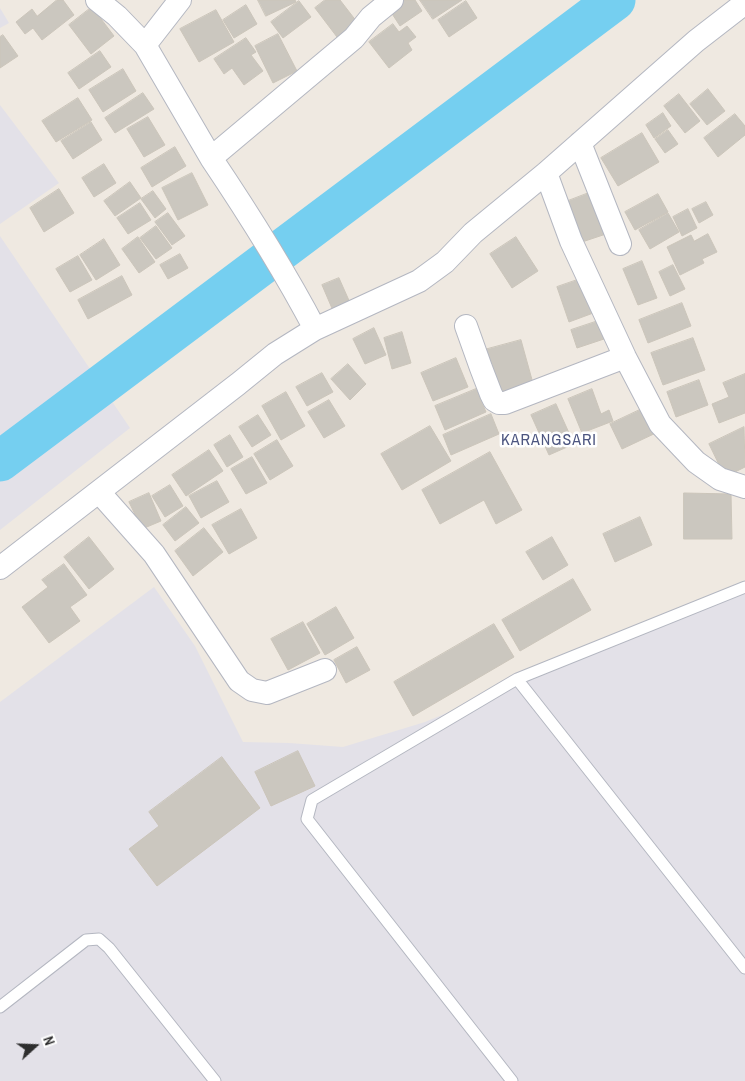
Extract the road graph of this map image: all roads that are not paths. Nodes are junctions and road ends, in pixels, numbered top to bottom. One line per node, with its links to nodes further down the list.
1 (97, 0): 5 (street)
2 (180, 0): 5 (street)
3 (392, 0): 7 (street)
4 (745, 3): 6 (street)
5 (145, 45): 7 (street)
6 (580, 143): 8 (street); 9 (street)
7 (211, 158): 11 (street)
8 (546, 172): 11 (street); 12 (street)
9 (620, 244)
10 (466, 326): 12 (street)
11 (315, 329): 14 (street)
12 (625, 357): 13 (street)
13 (745, 487)
14 (99, 492): 15 (street); 17 (street)
15 (0, 568)
16 (745, 587): 18 (lane)
17 (325, 670)
18 (517, 680): 19 (lane); 22 (lane)
19 (745, 968)
20 (0, 1007): 21 (lane)
21 (215, 1081)
22 (512, 1081)

